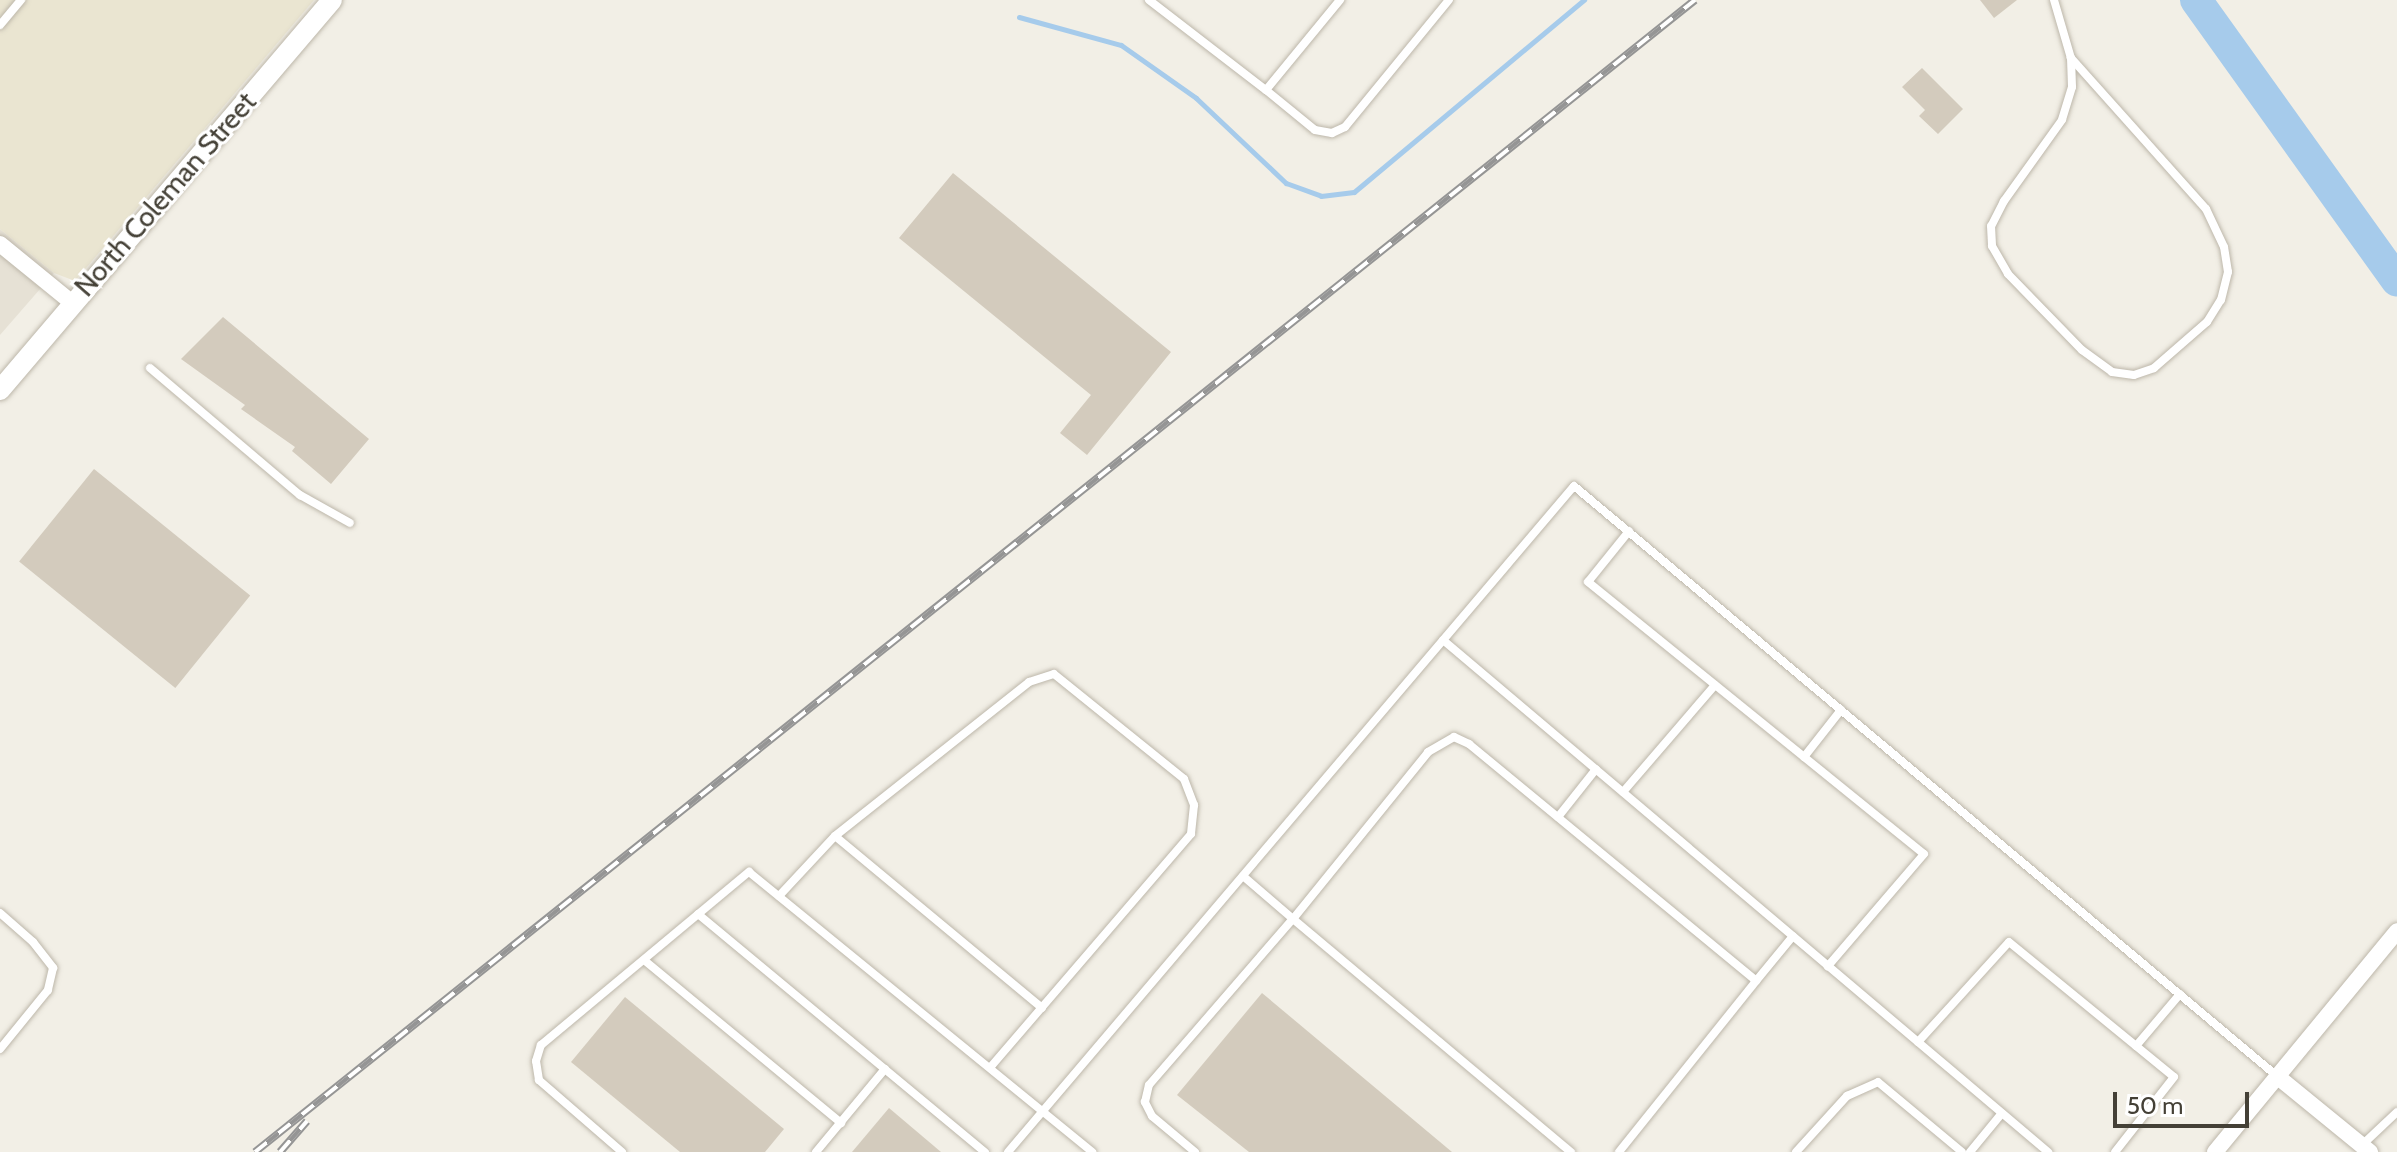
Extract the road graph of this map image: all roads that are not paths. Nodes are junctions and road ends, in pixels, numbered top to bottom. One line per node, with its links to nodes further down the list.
1 (21, 0): 7 (lane)
2 (332, 0): 11 (street, North Coleman Street)
3 (1149, 0): 9 (lane)
4 (1340, 0): 9 (lane)
5 (1449, 0): 9 (lane)
6 (2054, 0): 8 (lane)
7 (0, 25)
8 (2071, 58): 8 (lane)
9 (1266, 90)
10 (0, 244): 11 (street)
11 (71, 302): 13 (street, North Coleman Street)
12 (150, 368): 14 (lane)
13 (0, 390)
14 (350, 523)
15 (1629, 531): 16 (lane); 17 (lane); 18 (lane)
16 (1443, 640): 20 (lane); 24 (lane)
17 (1715, 685): 19 (lane); 21 (lane)
18 (1841, 710): 19 (lane); 34 (lane)
19 (1804, 757): 32 (lane)
20 (1596, 769): 21 (lane); 22 (lane)
21 (1623, 792): 30 (lane)
22 (1558, 817): 28 (lane); 33 (lane)
23 (835, 836): 25 (lane); 35 (lane); 35 (lane)
24 (1243, 876): 28 (lane); 42 (lane)
25 (779, 896): 27 (lane); 39 (lane)
26 (0, 913): 38 (lane)
27 (698, 914): 31 (lane); 40 (lane)
28 (1293, 919): 52 (lane); 53 (lane)
29 (2397, 931): 41 (street)
30 (1793, 936): 32 (lane); 33 (lane)
31 (644, 960): 45 (lane); 47 (lane)
32 (1828, 966): 36 (lane)
33 (1756, 981): 54 (lane)
34 (2180, 994): 37 (lane); 41 (lane)
35 (1042, 1008): 39 (lane)
36 (1918, 1042): 37 (lane); 44 (lane)
37 (2136, 1046): 59 (lane)
38 (0, 1049)
39 (990, 1068): 42 (lane)
40 (885, 1069): 45 (lane); 49 (lane)
41 (2278, 1077): 46 (street); 60 (street)
42 (1042, 1111): 50 (lane); 51 (lane)
43 (2397, 1112): 46 (lane)
44 (2002, 1113): 57 (lane); 58 (lane)
45 (841, 1123): 48 (lane)
46 (2366, 1148)
47 (622, 1152)
48 (816, 1152)
49 (985, 1152)
50 (1008, 1152)
51 (1092, 1152)
52 (1195, 1152)
53 (1571, 1152)
54 (1619, 1152)
55 (1796, 1152): 56 (lane)
56 (1962, 1152)
57 (1970, 1152)
58 (2048, 1152)
59 (2115, 1152)
60 (2215, 1152)

